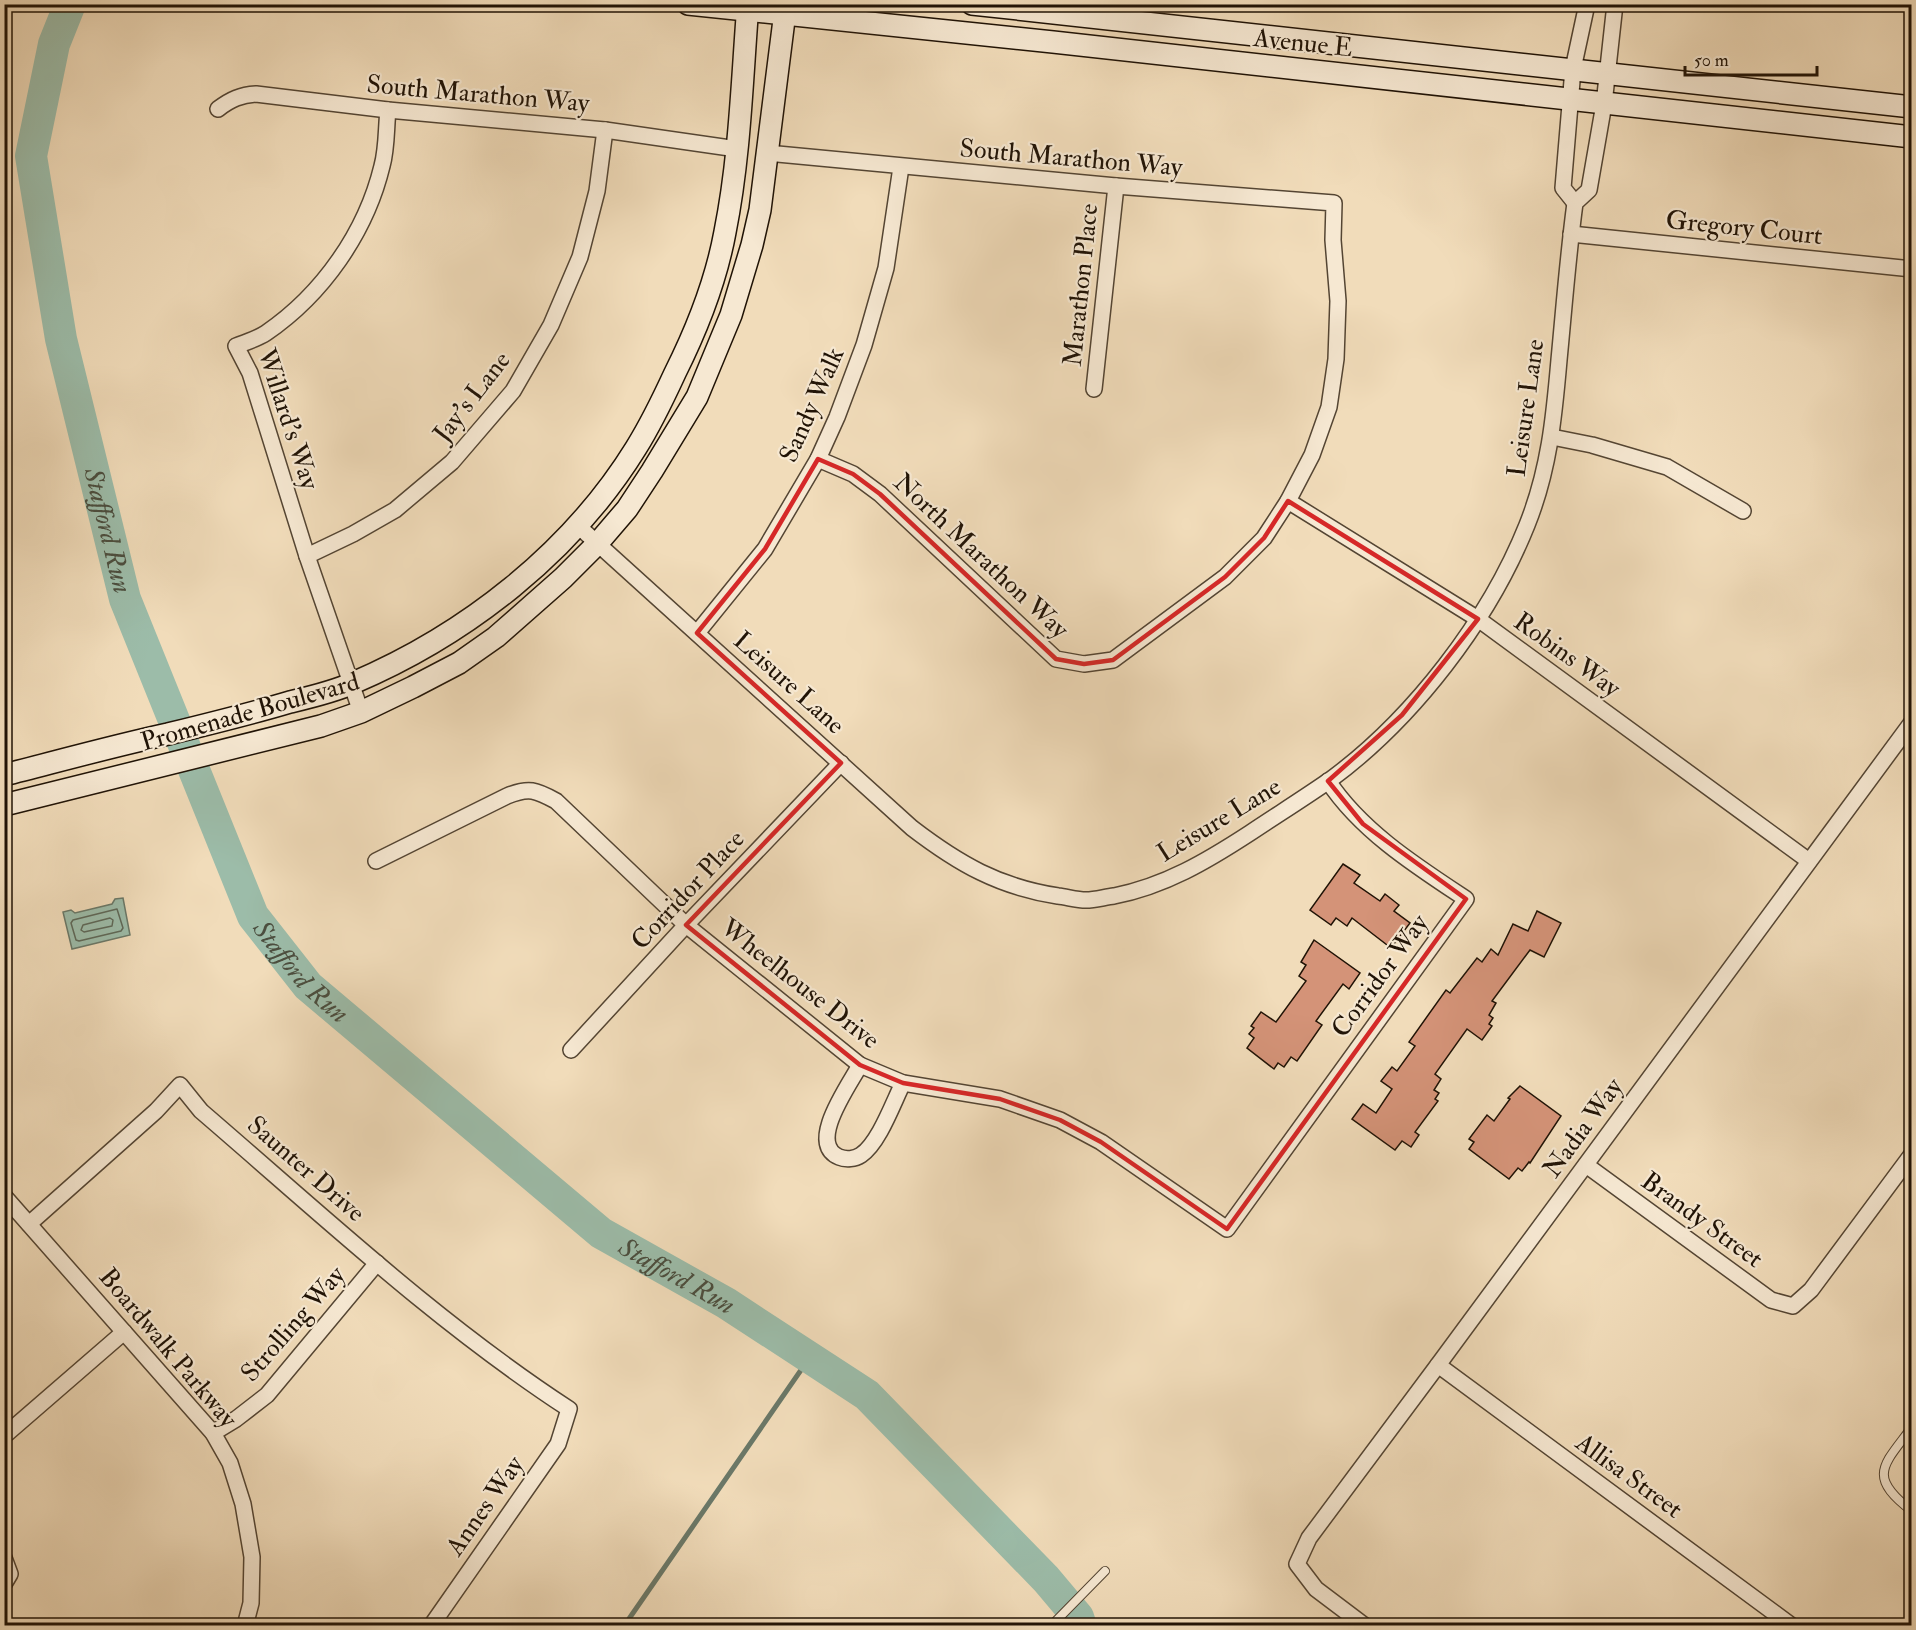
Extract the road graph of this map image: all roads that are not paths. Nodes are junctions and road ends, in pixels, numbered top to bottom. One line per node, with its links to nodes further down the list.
1 (688, 4): 5 (street, Avenue E)
2 (972, 4): 7 (street, Avenue E)
3 (1587, 4): 9 (street)
4 (1615, 4): 10 (street, Leisure Lane)
5 (748, 8): 6 (street, Avenue E); 18 (street, Promenade Boulevard)
6 (785, 9): 8 (street, Avenue E); 19 (street, Promenade Boulevard)
7 (1057, 9): 8 (street); 9 (street, Avenue E)
8 (1053, 42): 11 (street, Avenue E)
9 (1573, 69): 10 (street, Avenue E); 11 (street)
10 (1607, 73): 12 (street, Leisure Lane); 13 (street, Avenue E)
11 (1570, 100): 12 (street, Avenue E); 22 (street)
12 (1604, 104): 17 (street, Avenue E); 22 (street, Leisure Lane)
13 (1911, 107)
14 (218, 109): 15 (street, South Marathon Way)
15 (388, 110): 16 (street, South Marathon Way); 35 (street, Willard's Way)
16 (605, 130): 18 (street, South Marathon Way); 35 (street, Jay's Lane)
17 (1911, 136)
18 (737, 149): 25 (street, Promenade Boulevard)
19 (767, 153): 20 (street, South Marathon Way); 27 (street, Promenade Boulevard)
20 (901, 167): 21 (street, South Marathon Way); 30 (street, Sandy Walk)
21 (1116, 186): 24 (street, South Marathon Way); 28 (street, Marathon Place)
22 (1575, 203): 23 (street, Leisure Lane)
23 (1571, 234): 26 (street, Gregory Court); 29 (street, Leisure Lane)
24 (1333, 240): 31 (street, North Marathon Way)
25 (716, 268): 27 (street); 33 (street, Promenade Boulevard)
26 (1911, 269)
27 (743, 275): 34 (street, Promenade Boulevard)
28 (1094, 389)
29 (1552, 437): 32 (street); 36 (street, Leisure Lane)
30 (818, 459): 31 (street, North Marathon Way); 37 (street, Sandy Walk)
31 (1288, 501): 36 (street, Robins Way)
32 (1743, 512)
33 (577, 525): 34 (street, Leisure Lane); 38 (street, Promenade Boulevard)
34 (597, 544): 37 (street, Leisure Lane); 39 (street, Promenade Boulevard)
35 (307, 556): 38 (street, Willard's Way)
36 (1478, 620): 43 (street, Leisure Lane); 46 (street, Robins Way)
37 (697, 633): 41 (street, Leisure Lane)
38 (351, 684): 39 (street, Willard's Way); 42 (street, Promenade Boulevard)
39 (361, 712): 44 (street, Promenade Boulevard)
40 (1911, 722): 46 (street, Nadia Way)
41 (841, 763): 43 (street, Leisure Lane); 47 (street, Corridor Place)
42 (4, 775)
43 (1328, 781): 55 (street, Corridor Way)
44 (4, 805)
45 (376, 861): 47 (street, Wheelhouse Drive)
46 (1809, 861): 52 (street, Nadia Way)
47 (686, 925): 48 (street, Corridor Place); 49 (street, Wheelhouse Drive)
48 (571, 1050)
49 (860, 1065): 50 (street, Wheelhouse Drive); 50 (street)
50 (903, 1083): 55 (street, Wheelhouse Drive)
51 (1911, 1154): 52 (street, Brandy Street)
52 (1586, 1165): 58 (street, Nadia Way)
53 (4, 1196): 54 (street, Boardwalk Parkway)
54 (29, 1224): 56 (street, Saunter Drive); 57 (street, Boardwalk Parkway)
55 (1227, 1230)
56 (377, 1263): 59 (street, Saunter Drive); 61 (street, Strolling Way)
57 (124, 1332): 61 (street, Boardwalk Parkway); 62 (street)
58 (1438, 1365): 70 (street, Nadia Way); 71 (street, Allisa Street)
59 (569, 1409): 68 (street, Annes Way)
60 (1911, 1427): 63 (lane)
61 (213, 1433): 67 (street, Boardwalk Parkway)
62 (4, 1436)
63 (1911, 1511)
64 (4, 1558): 66 (street)
65 (1105, 1571): 69 (lane)
66 (7, 1579)
67 (245, 1626)
68 (431, 1626)
69 (1051, 1626)
70 (1365, 1626)
71 (1792, 1626)

